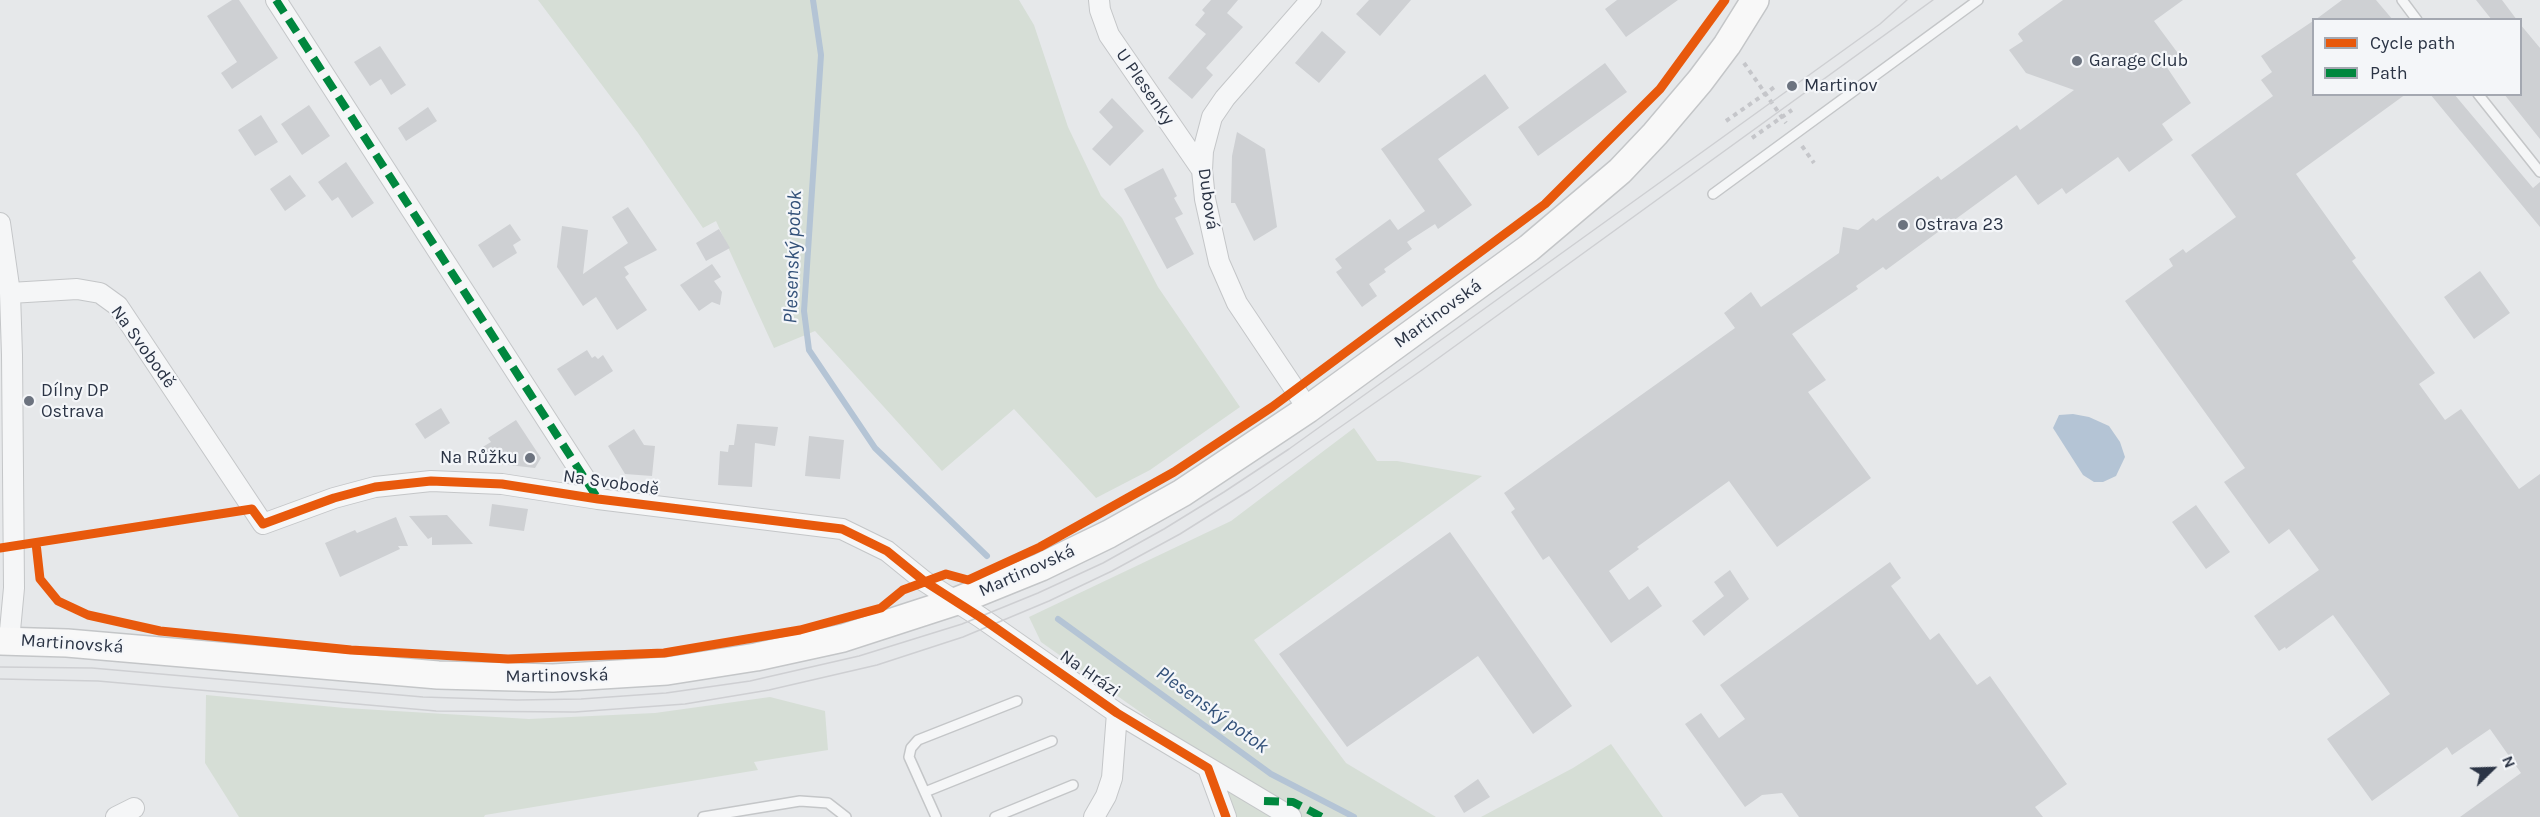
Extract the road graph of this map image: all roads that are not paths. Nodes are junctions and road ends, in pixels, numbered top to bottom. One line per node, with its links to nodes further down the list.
1 (276, 0): 15 (street, Na Svobodě)
2 (1099, 0): 9 (street, U Plesenky)
3 (1311, 0): 9 (street, Dubová)
4 (1755, 0): 14 (street, Martinovská)
5 (1978, 0): 11 (lane)
6 (2402, 0): 7 (lane)
7 (2416, 18)
8 (2480, 96): 10 (lane)
9 (1202, 170): 14 (street, Dubová)
10 (2540, 172)
11 (1713, 194)
12 (0, 224): 13 (street)
13 (10, 292): 15 (street, Na Svobodě); 17 (street)
14 (1308, 409): 16 (street, Martinovská)
15 (598, 499): 16 (street, Na Svobodě)
16 (957, 601): 17 (street, Martinovská); 19 (street, Na Hrázi)
17 (4, 641)
18 (1017, 701): 23 (lane)
19 (1117, 713): 21 (street, Na Hrázi); 30 (street, Na Hrázi)
20 (1052, 741): 23 (lane)
21 (1208, 768): 31 (street); 32 (street, Na Hrázi)
22 (1073, 786): 29 (lane)
23 (925, 792): 28 (lane)
24 (135, 808): 25 (street)
25 (116, 817)
26 (703, 817): 27 (lane)
27 (846, 817)
28 (936, 817)
29 (994, 817)
30 (1095, 817)
31 (1226, 817)
32 (1291, 817)

